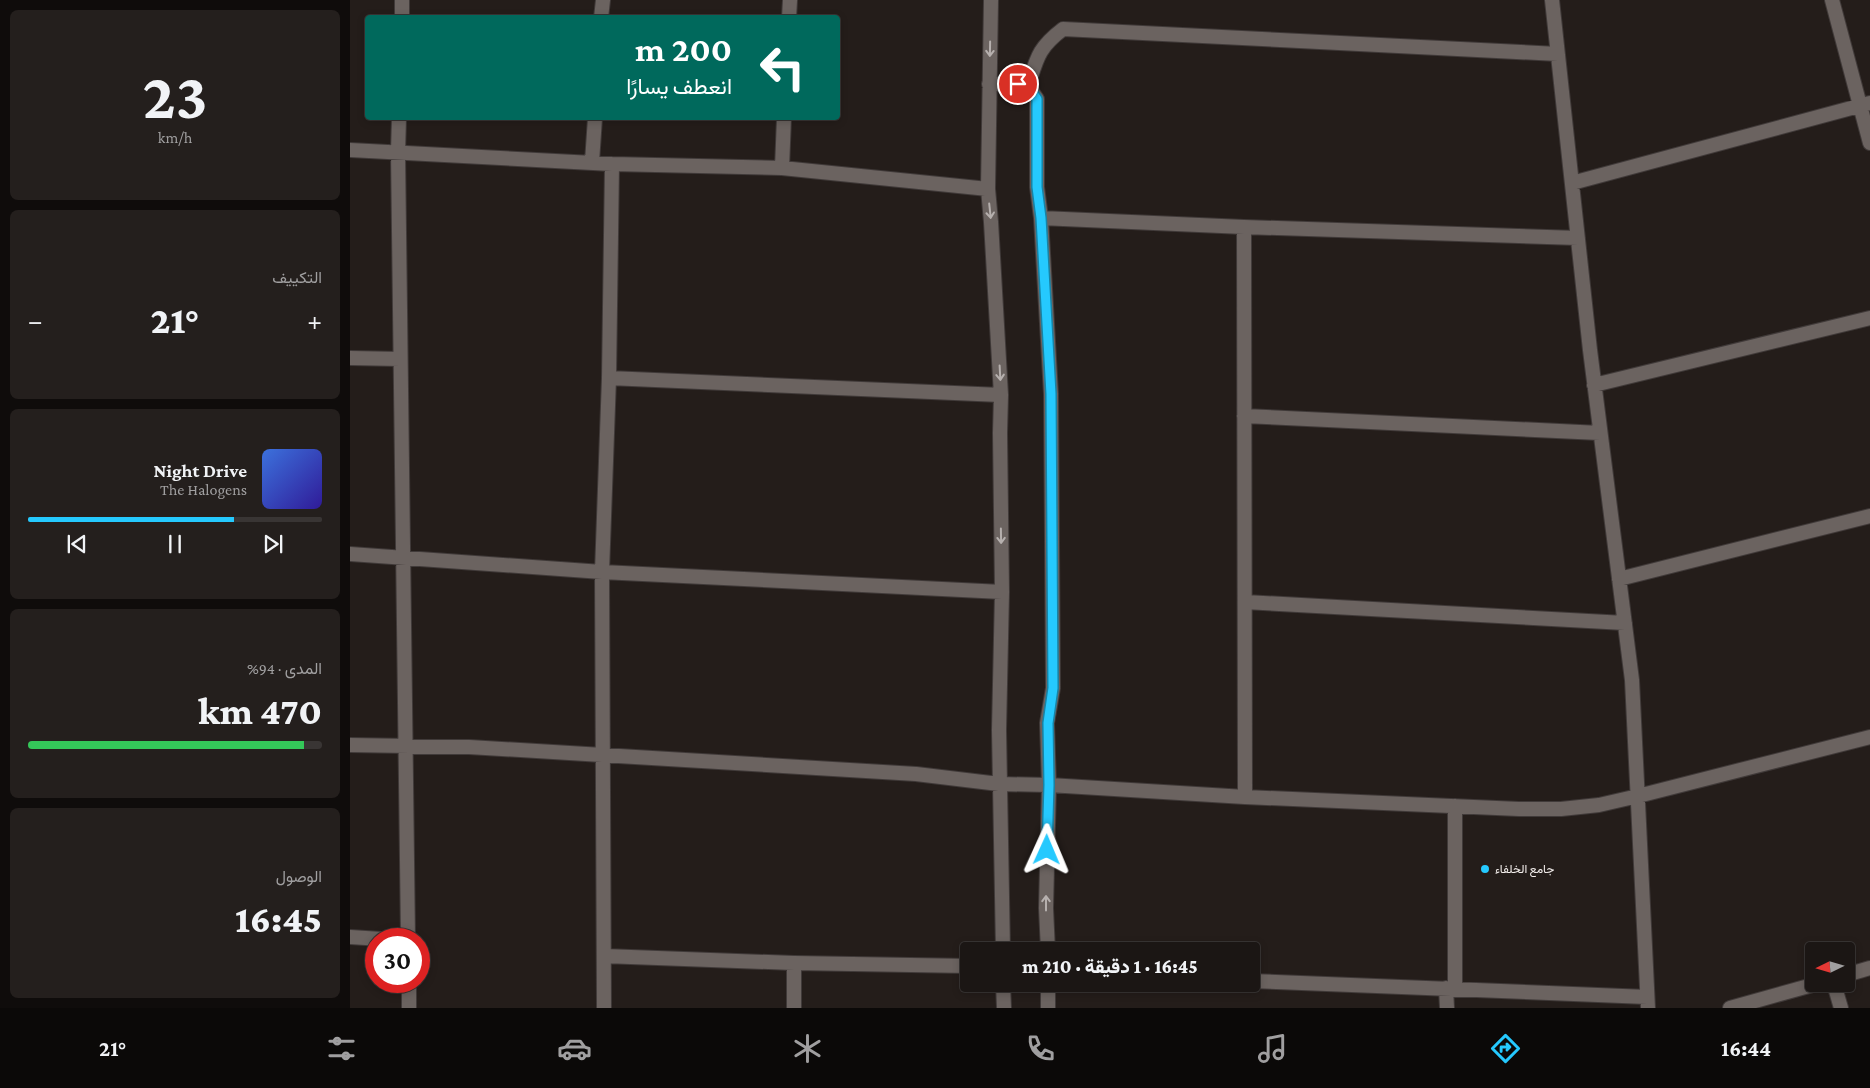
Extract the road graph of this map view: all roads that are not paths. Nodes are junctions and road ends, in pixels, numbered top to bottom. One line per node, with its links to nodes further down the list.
1 (402, 0): 7 (street)
2 (603, 0): 8 (street)
3 (790, 0): 9 (street)
4 (991, 0): 11 (street, one-way to 11)
5 (1552, 0): 10 (street)
6 (1832, 0): 13 (street)
7 (402, 15)
8 (602, 15)
9 (789, 15)
10 (1558, 54): 12 (street); 23 (street)
11 (989, 84): 12 (street); 24 (street)
12 (1028, 86): 25 (street)
13 (1865, 105): 17 (street); 23 (street)
14 (399, 120): 19 (street)
15 (595, 120): 20 (street)
16 (784, 120): 22 (street)
17 (1870, 144)
18 (350, 150): 19 (street)
19 (398, 152): 20 (street); 30 (street)
20 (592, 162): 21 (street)
21 (612, 164): 22 (street); 31 (street)
22 (782, 168): 24 (street)
23 (1572, 183): 27 (street)
24 (988, 189): 33 (street, one-way to 33)
25 (1041, 218): 26 (street); 49 (street)
26 (1244, 227): 27 (street); 34 (street)
27 (1578, 238): 32 (street)
28 (1870, 318): 32 (street)
29 (350, 358): 30 (street)
30 (400, 359): 38 (street)
31 (609, 378): 33 (street); 39 (street)
32 (1594, 385): 35 (street)
33 (1001, 395): 41 (street, one-way to 41)
34 (1244, 416): 35 (street); 42 (street)
35 (1600, 433): 40 (street)
36 (1870, 516): 40 (street)
37 (350, 554): 38 (street)
38 (404, 556): 39 (street); 46 (street)
39 (602, 572): 41 (street); 47 (street)
40 (1619, 579): 43 (street)
41 (1002, 592): 48 (street)
42 (1245, 602): 43 (street); 51 (street)
43 (1625, 623): 50 (street)
44 (1870, 737): 50 (street)
45 (350, 745): 46 (street)
46 (406, 746): 47 (street); 53 (street)
47 (604, 756): 48 (street); 58 (street)
48 (999, 784): 49 (street); 56 (street)
49 (1049, 785): 51 (street); 57 (street, one-way to 49)
50 (1638, 796): 52 (street); 70 (street)
51 (1245, 797): 52 (street)
52 (1455, 806): 65 (street)
53 (408, 928)
54 (350, 937): 55 (street)
55 (365, 938)
56 (1003, 942)
57 (1048, 942)
58 (604, 956): 59 (street); 72 (street)
59 (794, 962): 60 (street); 73 (street)
60 (960, 966)
61 (1870, 968): 62 (street)
62 (1855, 972)
63 (1260, 981): 65 (street)
64 (1805, 987): 77 (street)
65 (1450, 988): 70 (street); 76 (street)
66 (1004, 992): 74 (street)
67 (1048, 992): 75 (street)
68 (1836, 992): 78 (street)
69 (409, 993): 71 (street)
70 (1647, 1002)
71 (409, 1008)
72 (604, 1008)
73 (794, 1008)
74 (1004, 1008)
75 (1048, 1008)
76 (1446, 1008)
77 (1730, 1008)
78 (1841, 1008)

